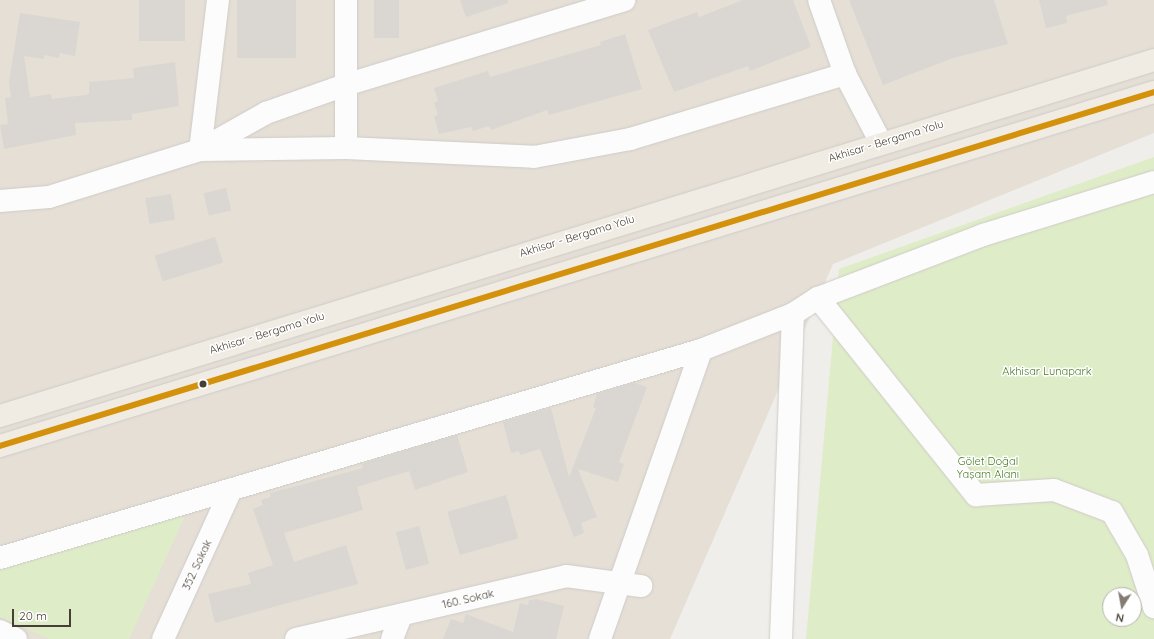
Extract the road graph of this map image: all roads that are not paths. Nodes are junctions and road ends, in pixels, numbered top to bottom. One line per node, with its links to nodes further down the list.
1 (218, 0): 11 (street)
2 (346, 0): 7 (street)
3 (624, 0): 7 (street)
4 (818, 0): 6 (street)
5 (1154, 60): 9 (main road, Akhisar - Bergama Yolu)
6 (845, 74): 9 (street); 10 (street)
7 (344, 85): 10 (street); 11 (street)
8 (1154, 92): 18 (main road)
9 (881, 143): 17 (main road, Akhisar - Bergama Yolu)
10 (346, 148): 11 (street)
11 (200, 150): 13 (street)
12 (1154, 182): 14 (street)
13 (0, 201)
14 (818, 298): 15 (street); 23 (street)
15 (793, 314): 16 (street); 31 (street)
16 (701, 350): 19 (street); 21 (street)
17 (0, 416)
18 (0, 446)
19 (231, 490): 20 (street); 27 (street, 352. Sokak)
20 (0, 558)
21 (618, 583): 22 (street, 160. Sokak); 24 (street, 160. Sokak); 30 (street)
22 (641, 586)
23 (1154, 607)
24 (401, 615): 28 (street, 160. Sokak); 29 (street)
25 (0, 631): 26 (street)
26 (16, 639)
27 (163, 639)
28 (296, 639)
29 (392, 639)
30 (600, 639)
31 (781, 639)

